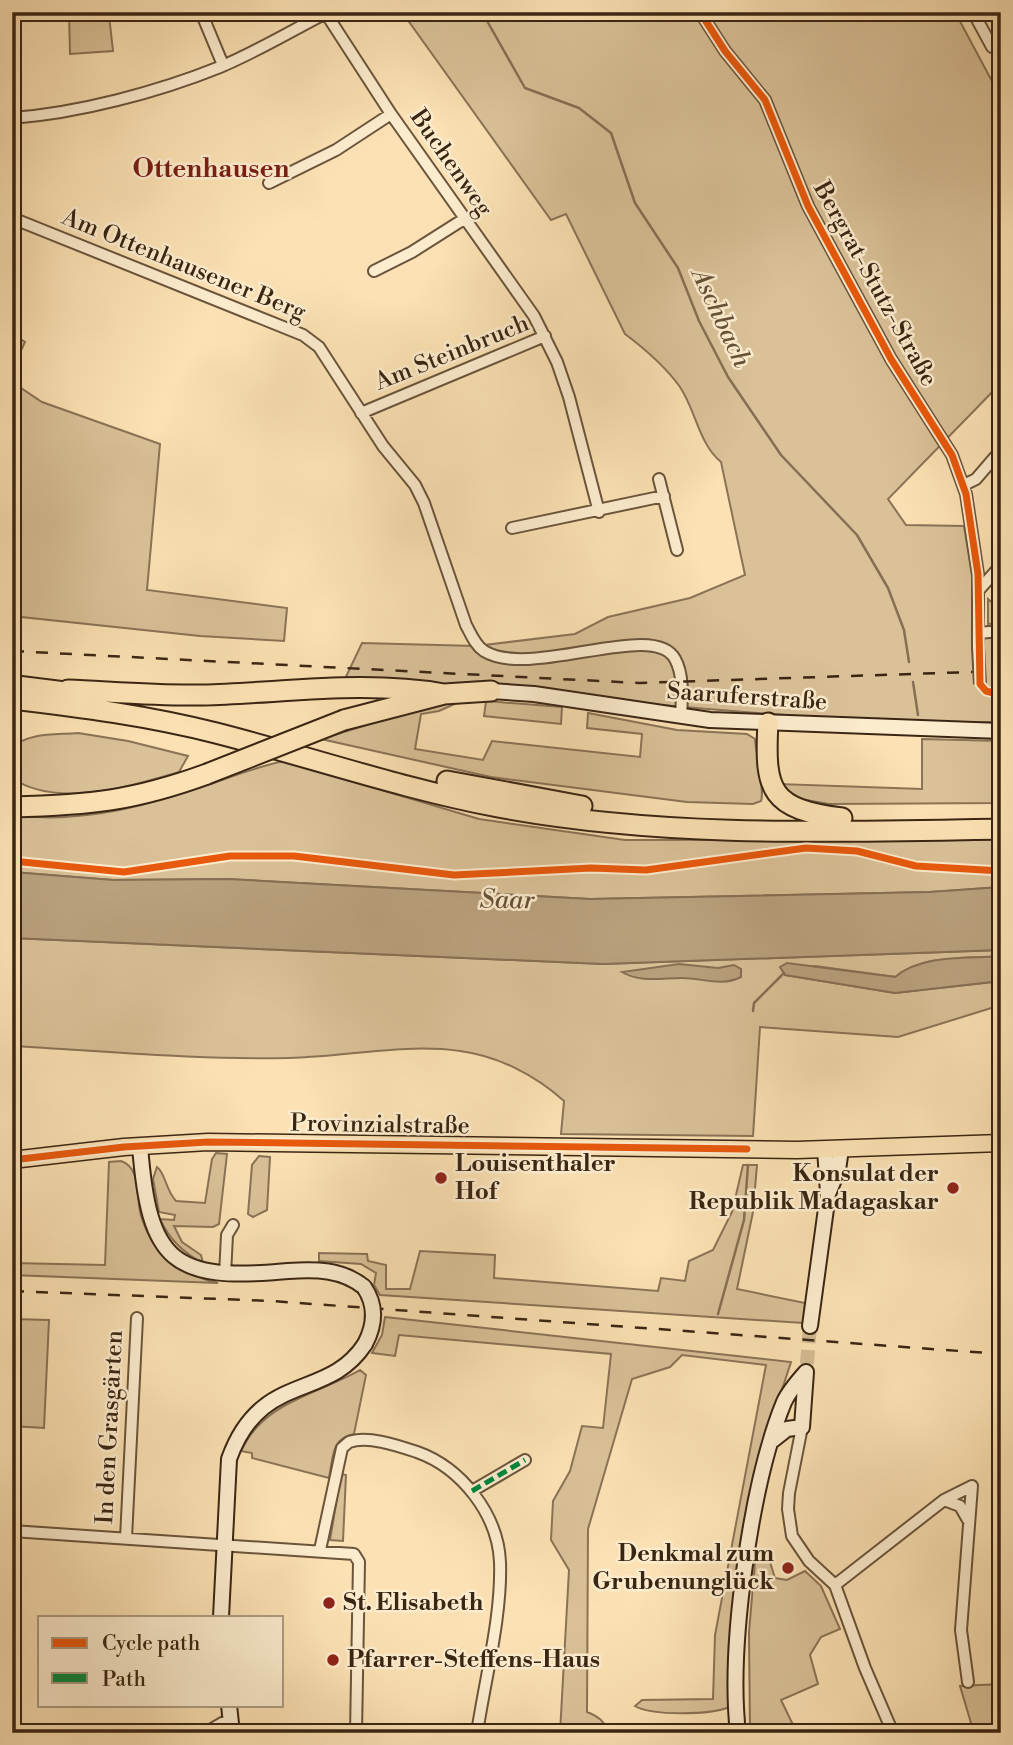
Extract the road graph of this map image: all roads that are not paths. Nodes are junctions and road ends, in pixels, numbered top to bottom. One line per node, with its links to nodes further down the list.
1 (201, 12): 6 (street)
2 (700, 12): 17 (street, Bergrat-Stutz-Straße)
3 (973, 12): 5 (street)
4 (326, 13): 6 (street); 7 (street, Buchenweg)
5 (992, 47)
6 (223, 65): 8 (street)
7 (391, 114): 9 (street); 11 (street, Buchenweg)
8 (12, 118)
9 (269, 183)
10 (12, 218): 14 (street, Am Ottenhausener Berg)
11 (464, 219): 12 (street); 13 (street, Buchenweg)
12 (374, 271)
13 (545, 336): 14 (street, Am Steinbruch); 19 (street, Am Steinbruch)
14 (361, 412): 34 (street, Am Ottenhausener Berg)
15 (1001, 450): 17 (street)
16 (659, 479): 18 (street)
17 (964, 485): 23 (street, Bergrat-Stutz-Straße)
18 (664, 496): 19 (street); 21 (street)
19 (599, 512): 20 (street)
20 (512, 528)
21 (677, 550)
22 (1001, 565): 23 (street)
23 (979, 590): 25 (street, Bergrat-Stutz-Straße)
24 (1001, 631): 25 (street)
25 (978, 633): 26 (street, Bergrat-Stutz-Straße, bridge)
26 (980, 684)
27 (12, 686): 28 (highway)
28 (49, 689): 30 (highway); 39 (highway)
29 (491, 691): 30 (highway); 34 (street, Saaruferstraße)
30 (444, 694): 37 (highway, bridge)
31 (12, 699): 32 (highway)
32 (62, 705): 33 (highway); 41 (highway)
33 (12, 710)
34 (681, 717): 35 (street, Saaruferstraße)
35 (768, 723): 36 (street, Saaruferstraße); 39 (highway)
36 (1001, 731)
37 (18, 805)
38 (1001, 816): 40 (highway)
39 (842, 818): 41 (highway)
40 (955, 823): 41 (highway); 42 (highway)
41 (890, 824)
42 (1001, 830)
43 (1001, 1143): 45 (main road, Provinzialstraße)
44 (140, 1146): 45 (main road, Provinzialstraße); 46 (main road, Provinzialstraße); 48 (street)
45 (833, 1149): 50 (street)
46 (12, 1160)
47 (233, 1225): 48 (street)
48 (225, 1276): 59 (street, bridge)
49 (137, 1318): 58 (street, In den Grasgärten)
50 (810, 1326)
51 (802, 1426): 52 (street); 52 (street); 61 (street)
52 (773, 1440): 69 (street)
53 (525, 1460): 54 (street)
54 (472, 1491): 60 (street); 68 (street)
55 (944, 1500): 56 (street); 56 (street); 61 (street)
56 (969, 1523): 63 (street)
57 (12, 1531): 58 (street)
58 (126, 1538): 59 (street)
59 (224, 1543): 60 (street); 62 (street)
60 (320, 1550): 67 (street)
61 (835, 1585): 70 (street)
62 (221, 1616)
63 (968, 1682)
64 (229, 1706): 65 (street)
65 (232, 1727): 66 (street)
66 (205, 1733)
67 (356, 1733)
68 (477, 1733)
69 (738, 1733)
70 (892, 1733)

